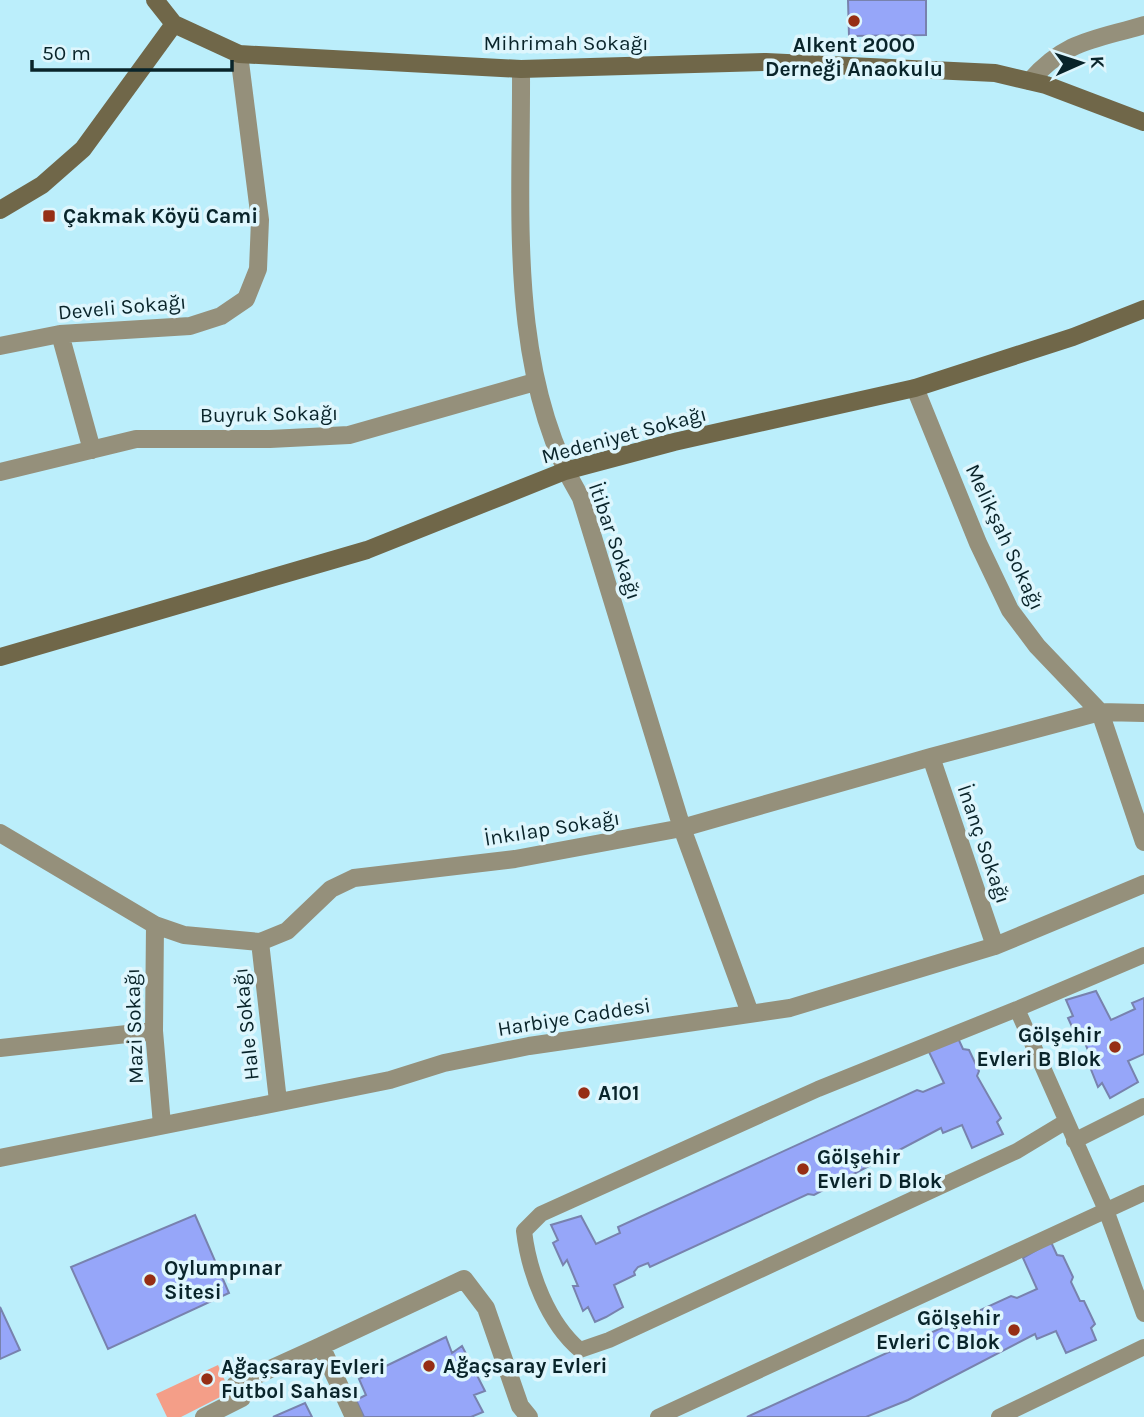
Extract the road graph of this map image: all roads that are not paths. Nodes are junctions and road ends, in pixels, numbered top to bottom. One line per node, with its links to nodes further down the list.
1 (155, 0): 2 (street, Mihrimah Sokağı)
2 (174, 24): 4 (street, Mihrimah Sokağı); 8 (street)
3 (1144, 25): 6 (street)
4 (239, 54): 5 (street, Mihrimah Sokağı); 10 (street, Develi Sokağı)
5 (521, 69): 6 (street, Mihrimah Sokağı); 12 (street, İtibar Sokağı)
6 (1030, 81): 7 (street, Mihrimah Sokağı)
7 (1144, 122)
8 (0, 210)
9 (1144, 309): 13 (street, Medeniyet Sokağı)
10 (60, 334): 11 (street, Develi Sokağı); 14 (street)
11 (0, 346)
12 (535, 382): 14 (street, Buyruk Sokağı); 15 (street, İtibar Sokağı)
13 (915, 388): 15 (street, Medeniyet Sokağı); 18 (street, Melikşah Sokağı)
14 (92, 450): 16 (street, Buyruk Sokağı)
15 (565, 471): 17 (street, Medeniyet Sokağı); 21 (street, İtibar Sokağı)
16 (0, 472)
17 (0, 657)
18 (1100, 712): 19 (street, İnkılap Sokağı); 20 (street, İnkılap Sokağı); 23 (street, Melikşah Sokağı)
19 (1144, 713)
20 (931, 757): 21 (street, İnkılap Sokağı); 27 (street, İnanç Sokağı)
21 (682, 828): 26 (street, İnkılap Sokağı); 30 (street, İtibar Sokağı)
22 (0, 833): 25 (street)
23 (1144, 842)
24 (1144, 884): 27 (street, Harbiye Caddesi)
25 (155, 925): 26 (street); 31 (street, Mazi Sokağı)
26 (260, 942): 33 (street, Hale Sokağı)
27 (995, 946): 30 (street, Harbiye Caddesi)
28 (1144, 955): 29 (lane)
29 (1017, 1009): 35 (lane); 35 (lane)
30 (750, 1013): 33 (street, Harbiye Caddesi)
31 (154, 1031): 32 (street); 36 (street, Mazi Sokağı)
32 (0, 1048)
33 (278, 1101): 36 (street, Harbiye Caddesi)
34 (1144, 1106): 37 (lane)
35 (1065, 1122): 37 (lane)
36 (162, 1125): 38 (street, Harbiye Caddesi)
37 (1074, 1141): 40 (lane)
38 (0, 1158)
39 (1144, 1193): 40 (lane)
40 (1106, 1210): 41 (lane); 47 (lane)
41 (1144, 1314)
42 (321, 1346): 44 (street); 45 (street); 46 (street)
43 (1144, 1347): 48 (lane)
44 (204, 1417)
45 (354, 1417)
46 (529, 1417)
47 (658, 1417)
48 (999, 1417)

